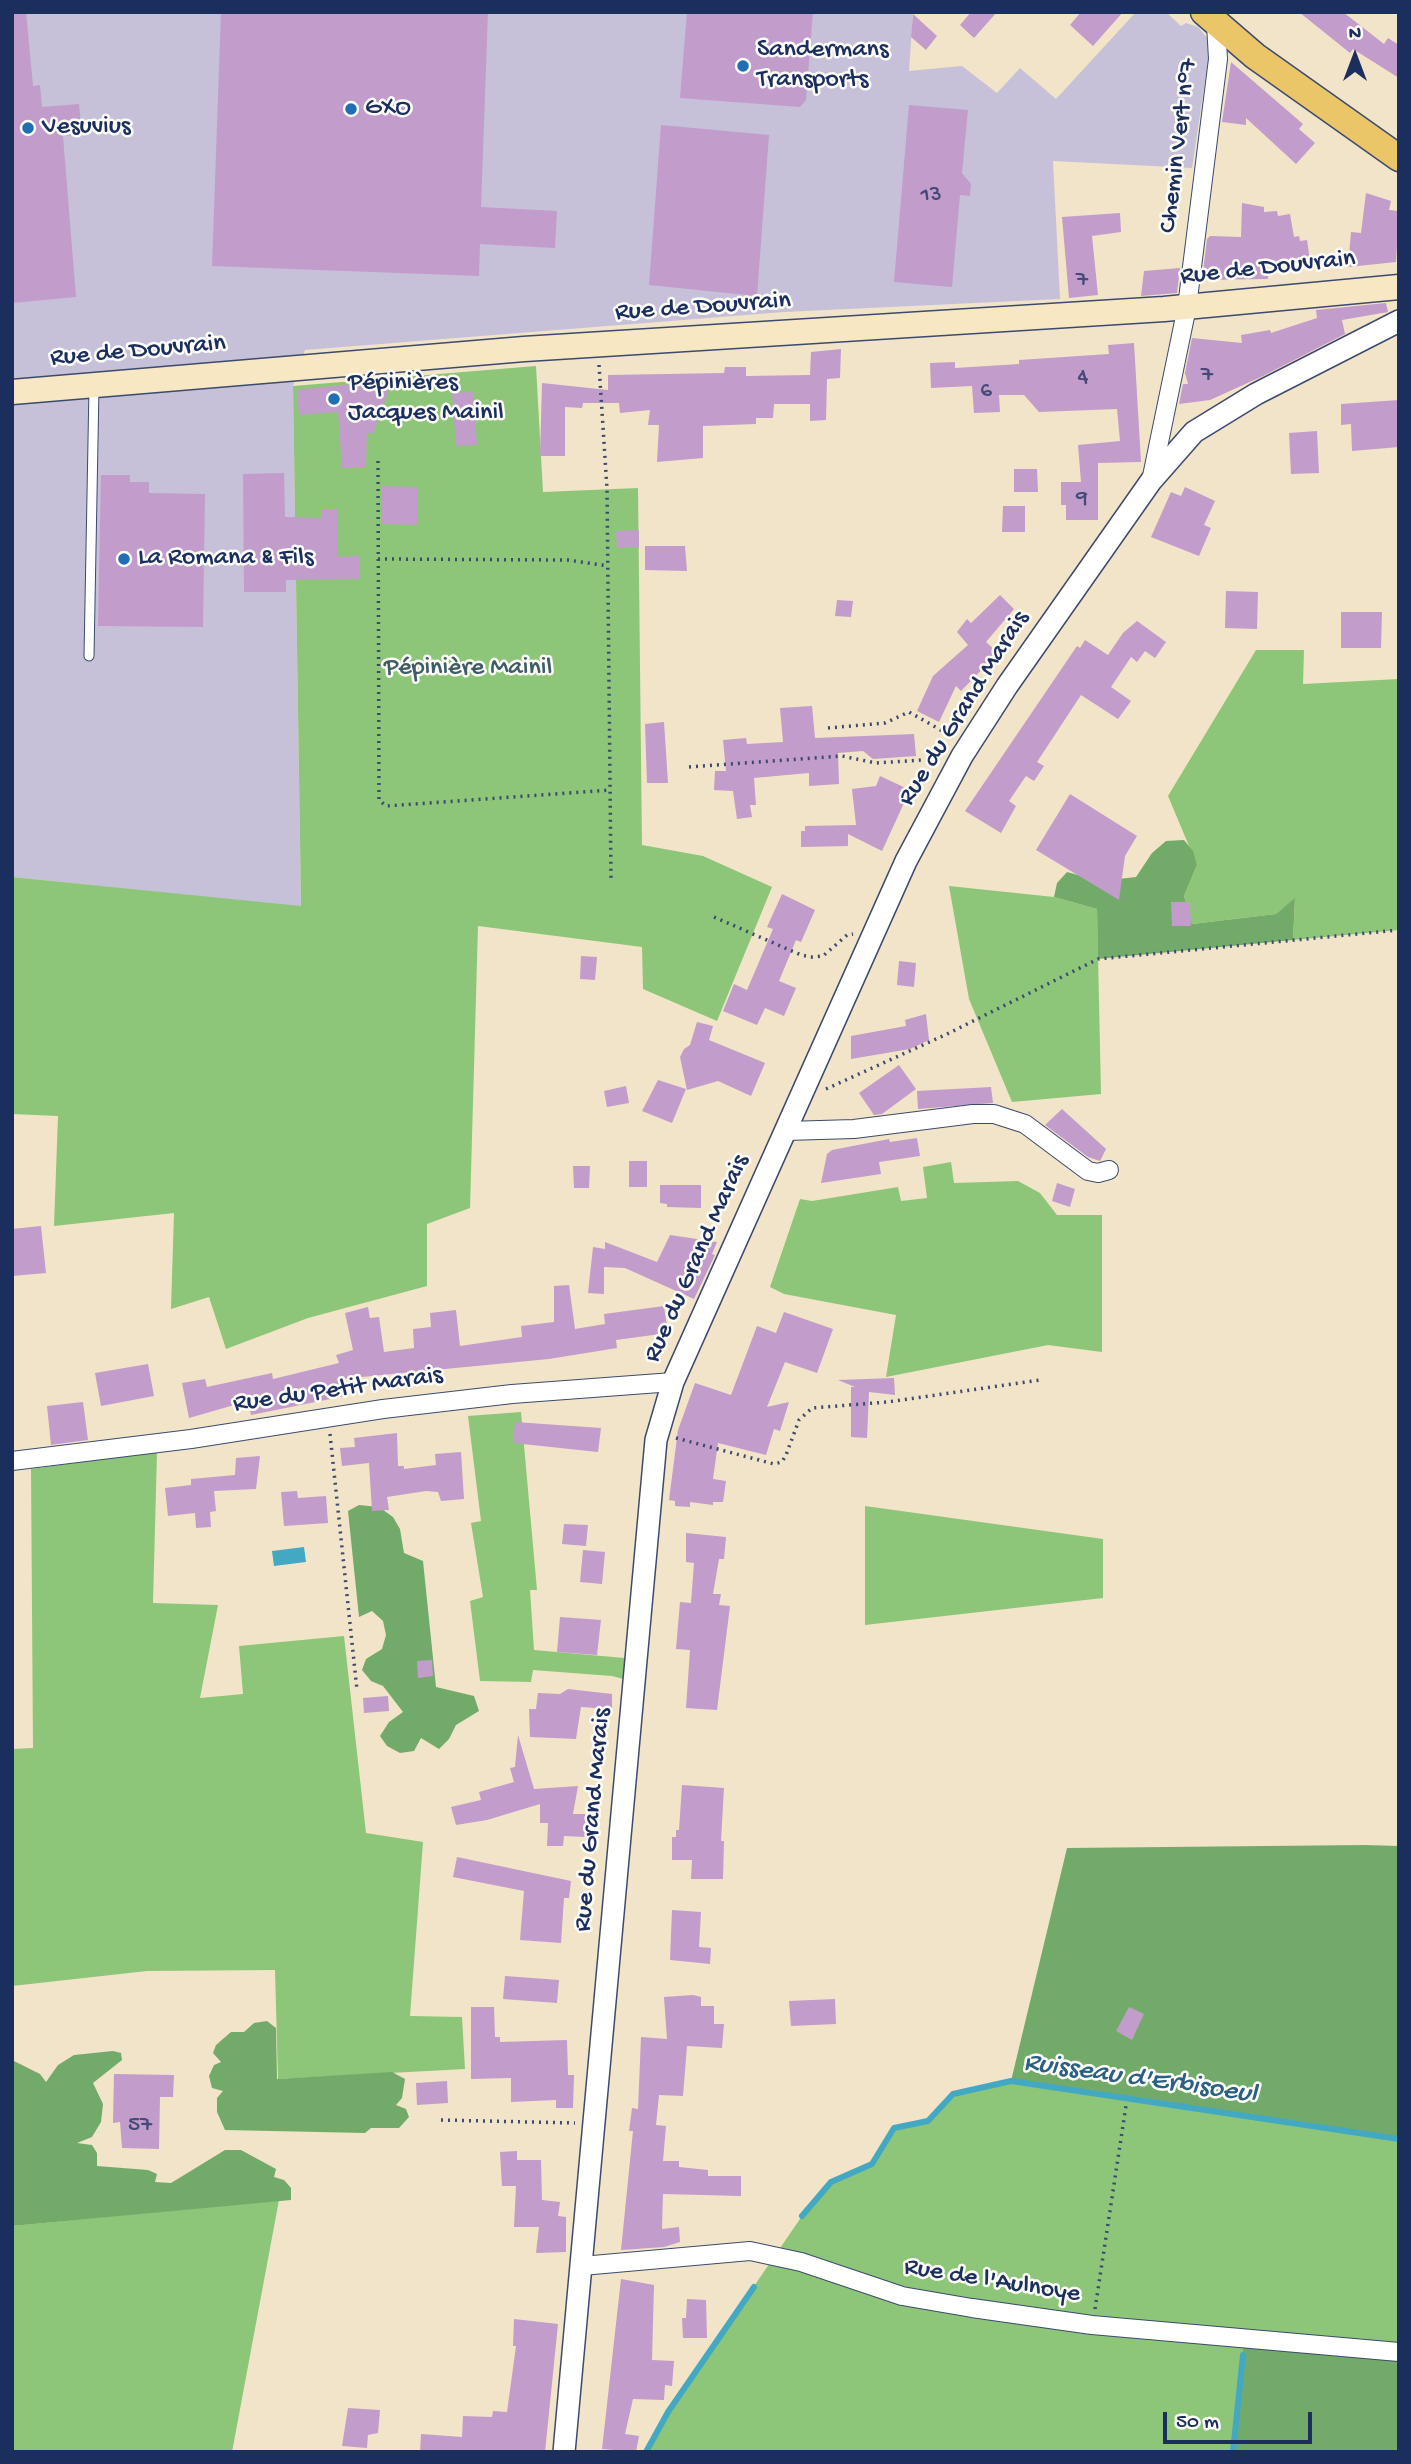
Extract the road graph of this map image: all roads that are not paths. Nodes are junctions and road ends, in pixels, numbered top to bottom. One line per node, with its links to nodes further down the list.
1 (1213, 16): 2 (main road); 4 (street, Chemin Vert n°7)
2 (1399, 158)
3 (1399, 287): 4 (main road, Rue de Douvrain)
4 (1186, 307): 6 (main road, Rue de Douvrain); 8 (street, Chemin Vert n°7)
5 (1399, 321): 8 (street, Rue du Grand Marais)
6 (94, 385): 7 (main road, Rue de Douvrain); 9 (lane)
7 (12, 392)
8 (1150, 481): 10 (street, Rue du Grand Marais)
9 (89, 656)
10 (786, 1131): 11 (street); 12 (street, Rue du Grand Marais)
11 (1110, 1170)
12 (673, 1382): 13 (street, Rue du Petit Marais); 14 (street, Rue du Grand Marais)
13 (12, 1461)
14 (582, 2266): 15 (street, Rue de l'Aulnoye); 16 (street, Rue du Grand Marais)
15 (1399, 2351)
16 (564, 2452)

